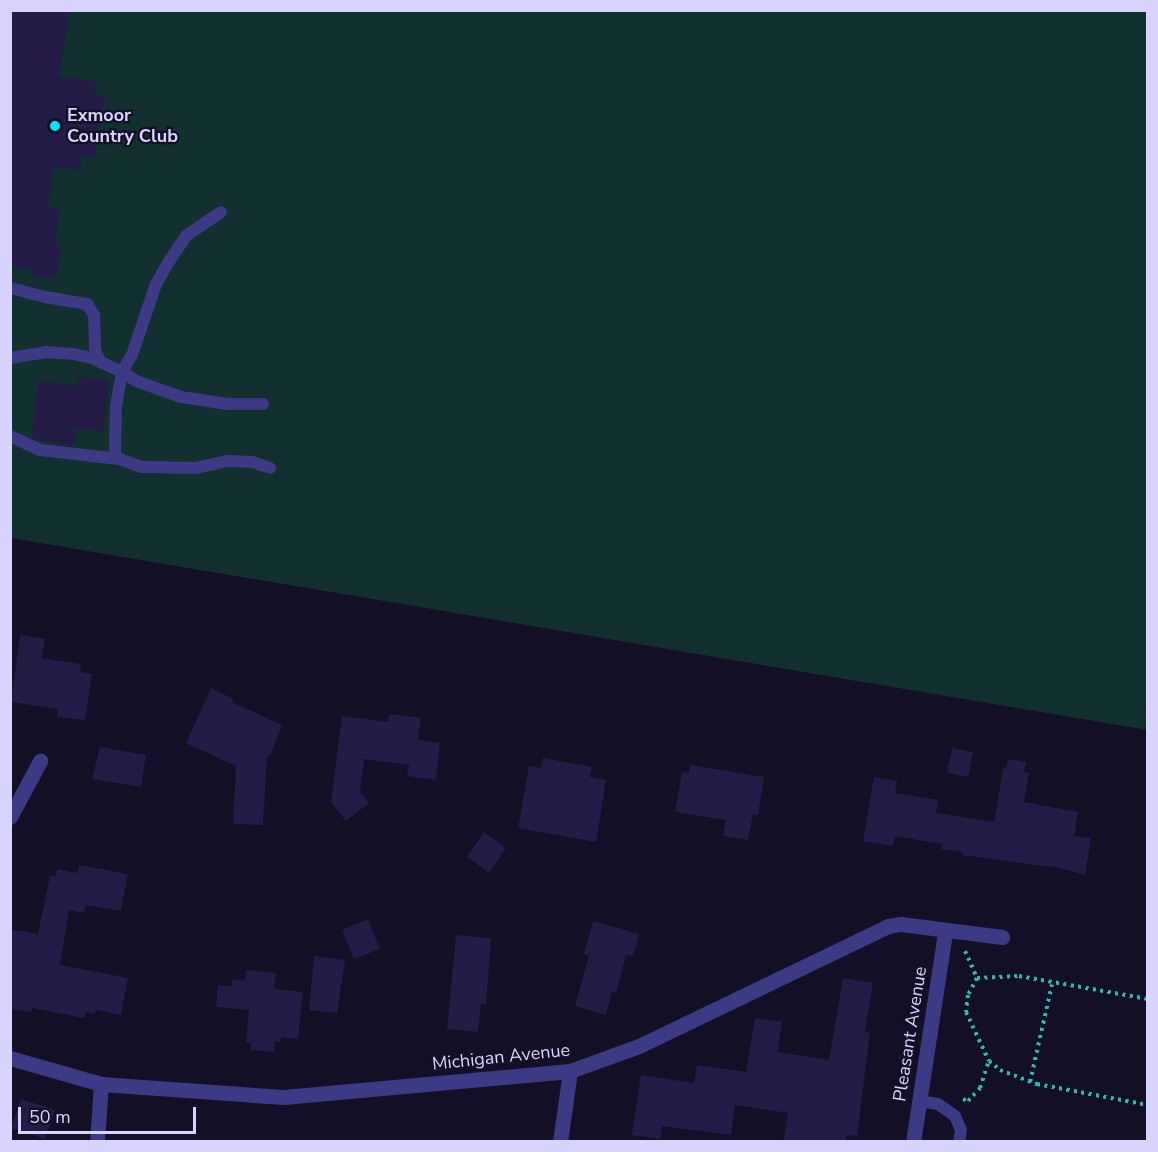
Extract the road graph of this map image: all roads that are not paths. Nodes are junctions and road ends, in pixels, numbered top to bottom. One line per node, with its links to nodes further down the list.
1 (221, 212): 5 (lane)
2 (10, 288): 4 (lane)
3 (10, 358): 4 (lane)
4 (101, 363): 5 (lane)
5 (122, 372): 6 (lane); 8 (lane)
6 (263, 404)
7 (10, 436): 8 (lane)
8 (119, 459): 9 (lane)
9 (270, 468)
10 (40, 761): 11 (street)
11 (10, 817)
12 (945, 932): 13 (street, Michigan Avenue); 15 (street, Michigan Avenue); 17 (street, Pleasant Avenue)
13 (1002, 937)
14 (10, 1058): 16 (street, Michigan Avenue)
15 (570, 1071): 16 (street, Michigan Avenue); 19 (street)
16 (101, 1084): 18 (street)
17 (920, 1101): 20 (street, Pleasant Avenue); 21 (lane)
18 (97, 1142)
19 (560, 1142)
20 (913, 1142)
21 (959, 1142)

